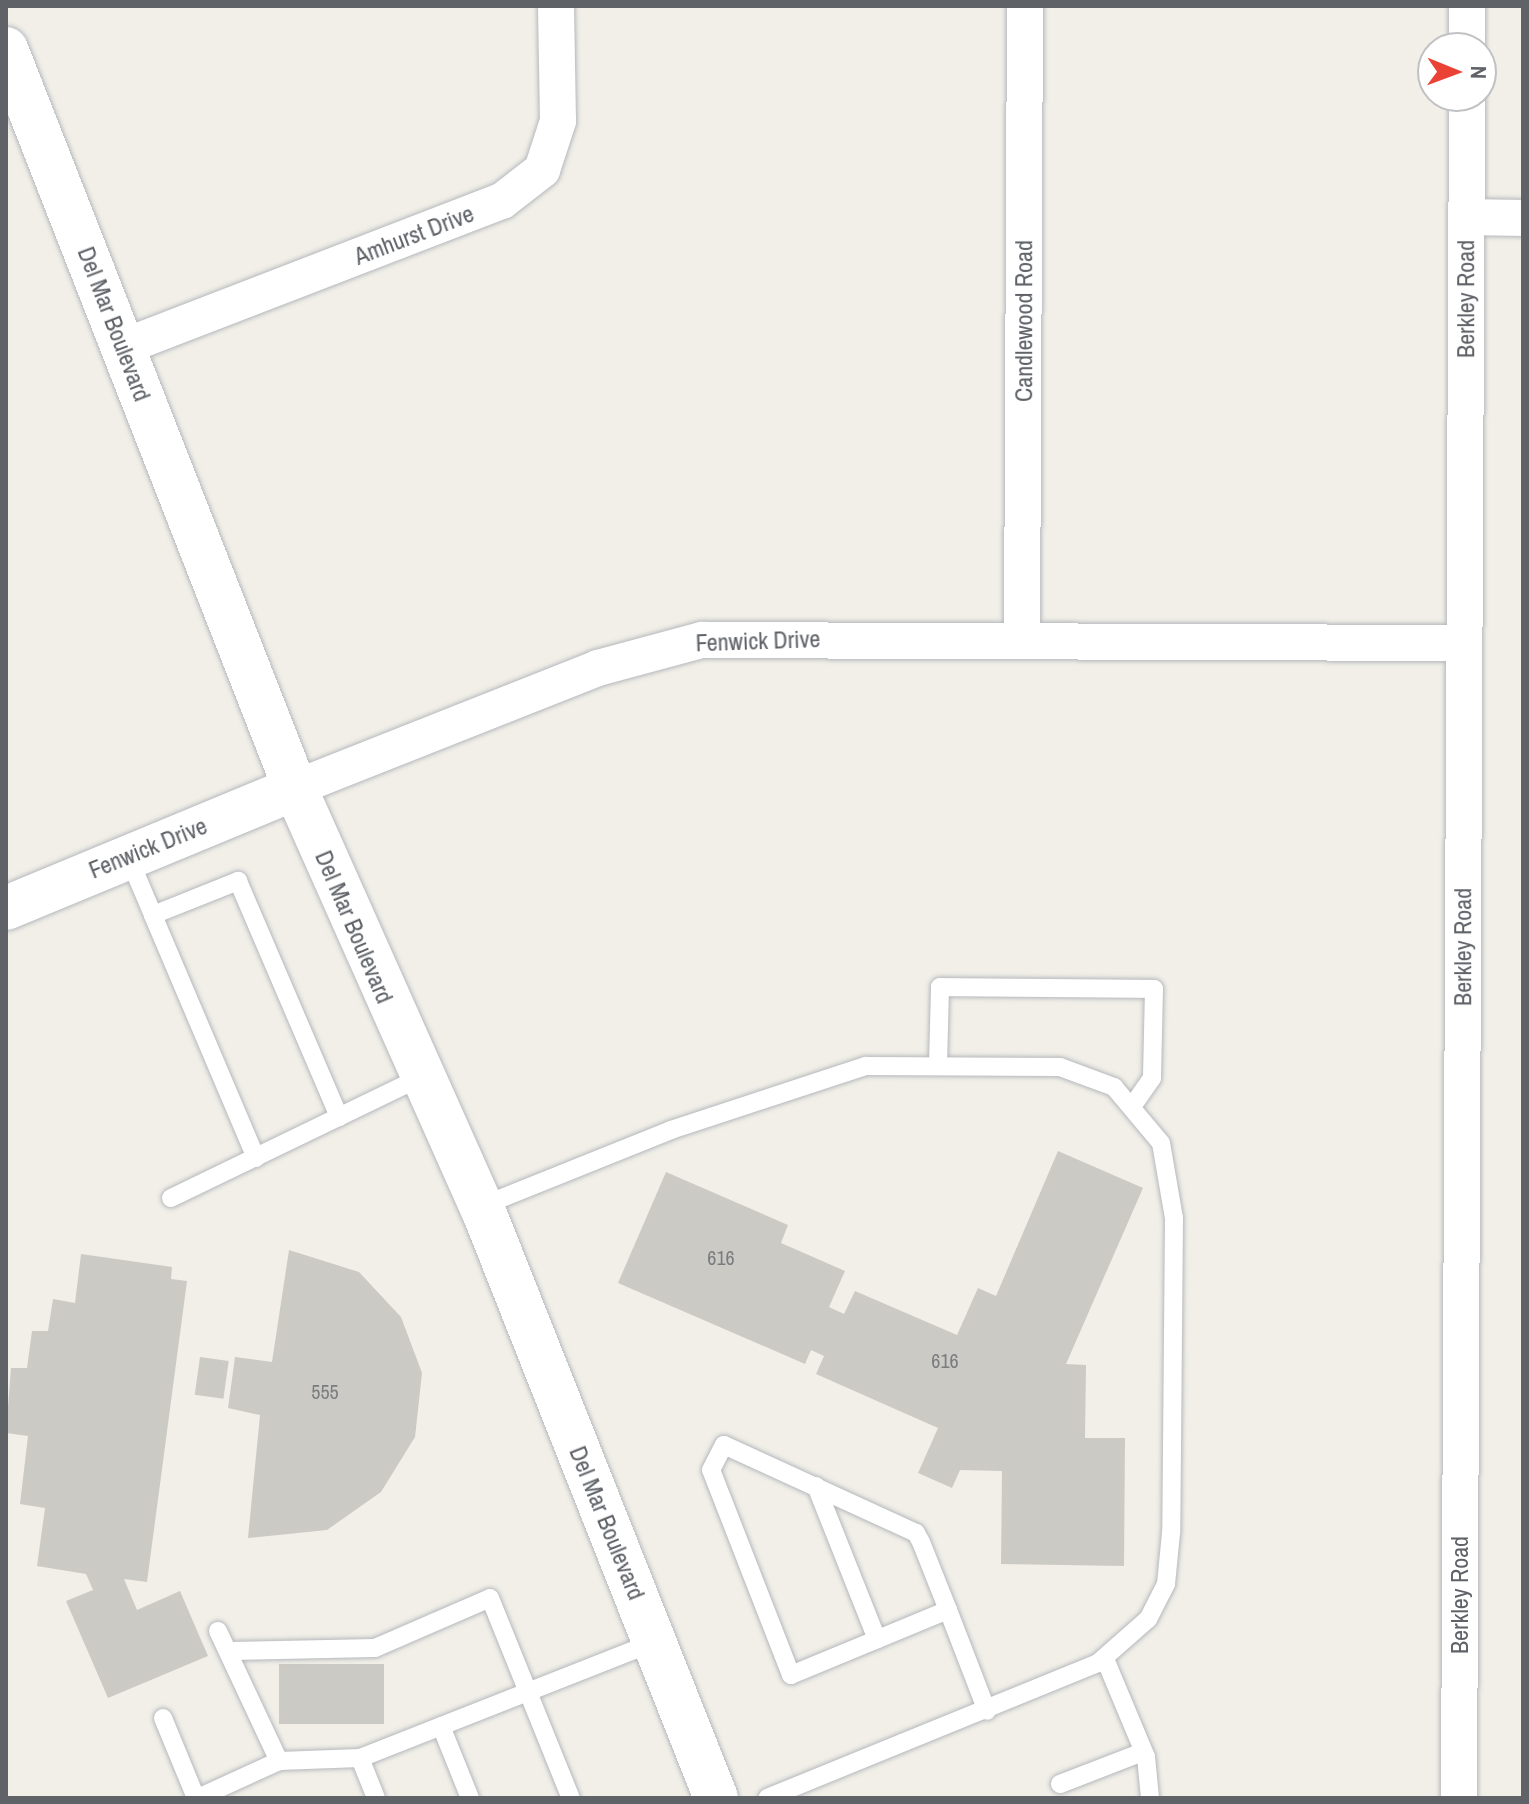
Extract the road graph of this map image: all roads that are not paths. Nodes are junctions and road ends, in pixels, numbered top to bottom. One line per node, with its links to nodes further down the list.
1 (556, 6): 9 (street, Amhurst Drive)
2 (1025, 6): 10 (street, Candlewood Road)
3 (1467, 6): 4 (street)
4 (1467, 32)
5 (6, 49): 9 (main road, Del Mar Boulevard)
6 (1467, 112): 7 (street, Berkley Road)
7 (1467, 217): 8 (street); 11 (street, Berkley Road)
8 (1523, 218)
9 (123, 347): 12 (main road, Del Mar Boulevard)
10 (1022, 637): 11 (street, Fenwick Drive); 12 (street, Fenwick Drive)
11 (1464, 643): 45 (street, Berkley Road)
12 (295, 788): 13 (main road, Fenwick Drive); 17 (main road, Del Mar Boulevard)
13 (128, 856): 14 (main road, Fenwick Drive); 15 (lane)
14 (6, 908)
15 (153, 915): 19 (lane); 20 (lane)
16 (938, 1065): 18 (lane); 18 (lane); 22 (lane)
17 (419, 1078): 19 (lane); 22 (main road, Del Mar Boulevard)
18 (1134, 1104): 29 (lane)
19 (339, 1117): 20 (lane)
20 (256, 1158): 21 (lane)
21 (171, 1198)
22 (481, 1206): 27 (main road, Del Mar Boulevard)
23 (816, 1486): 24 (lane); 26 (lane); 26 (lane)
24 (948, 1610): 26 (lane); 31 (lane)
25 (218, 1631): 28 (lane)
26 (877, 1639)
27 (654, 1642): 30 (lane); 42 (main road, Del Mar Boulevard)
28 (231, 1651): 30 (lane); 36 (lane)
29 (1105, 1659): 31 (lane); 34 (lane)
30 (528, 1692): 33 (lane); 41 (lane)
31 (987, 1711): 43 (lane)
32 (163, 1718): 38 (lane)
33 (441, 1726): 35 (lane); 40 (lane)
34 (1143, 1752): 37 (lane); 44 (lane)
35 (360, 1758): 36 (lane); 39 (lane)
36 (279, 1761): 38 (lane)
37 (1060, 1784)
38 (197, 1798)
39 (376, 1798)
40 (470, 1798)
41 (571, 1798)
42 (716, 1798)
43 (768, 1798)
44 (1150, 1798)
45 (1459, 1798)

